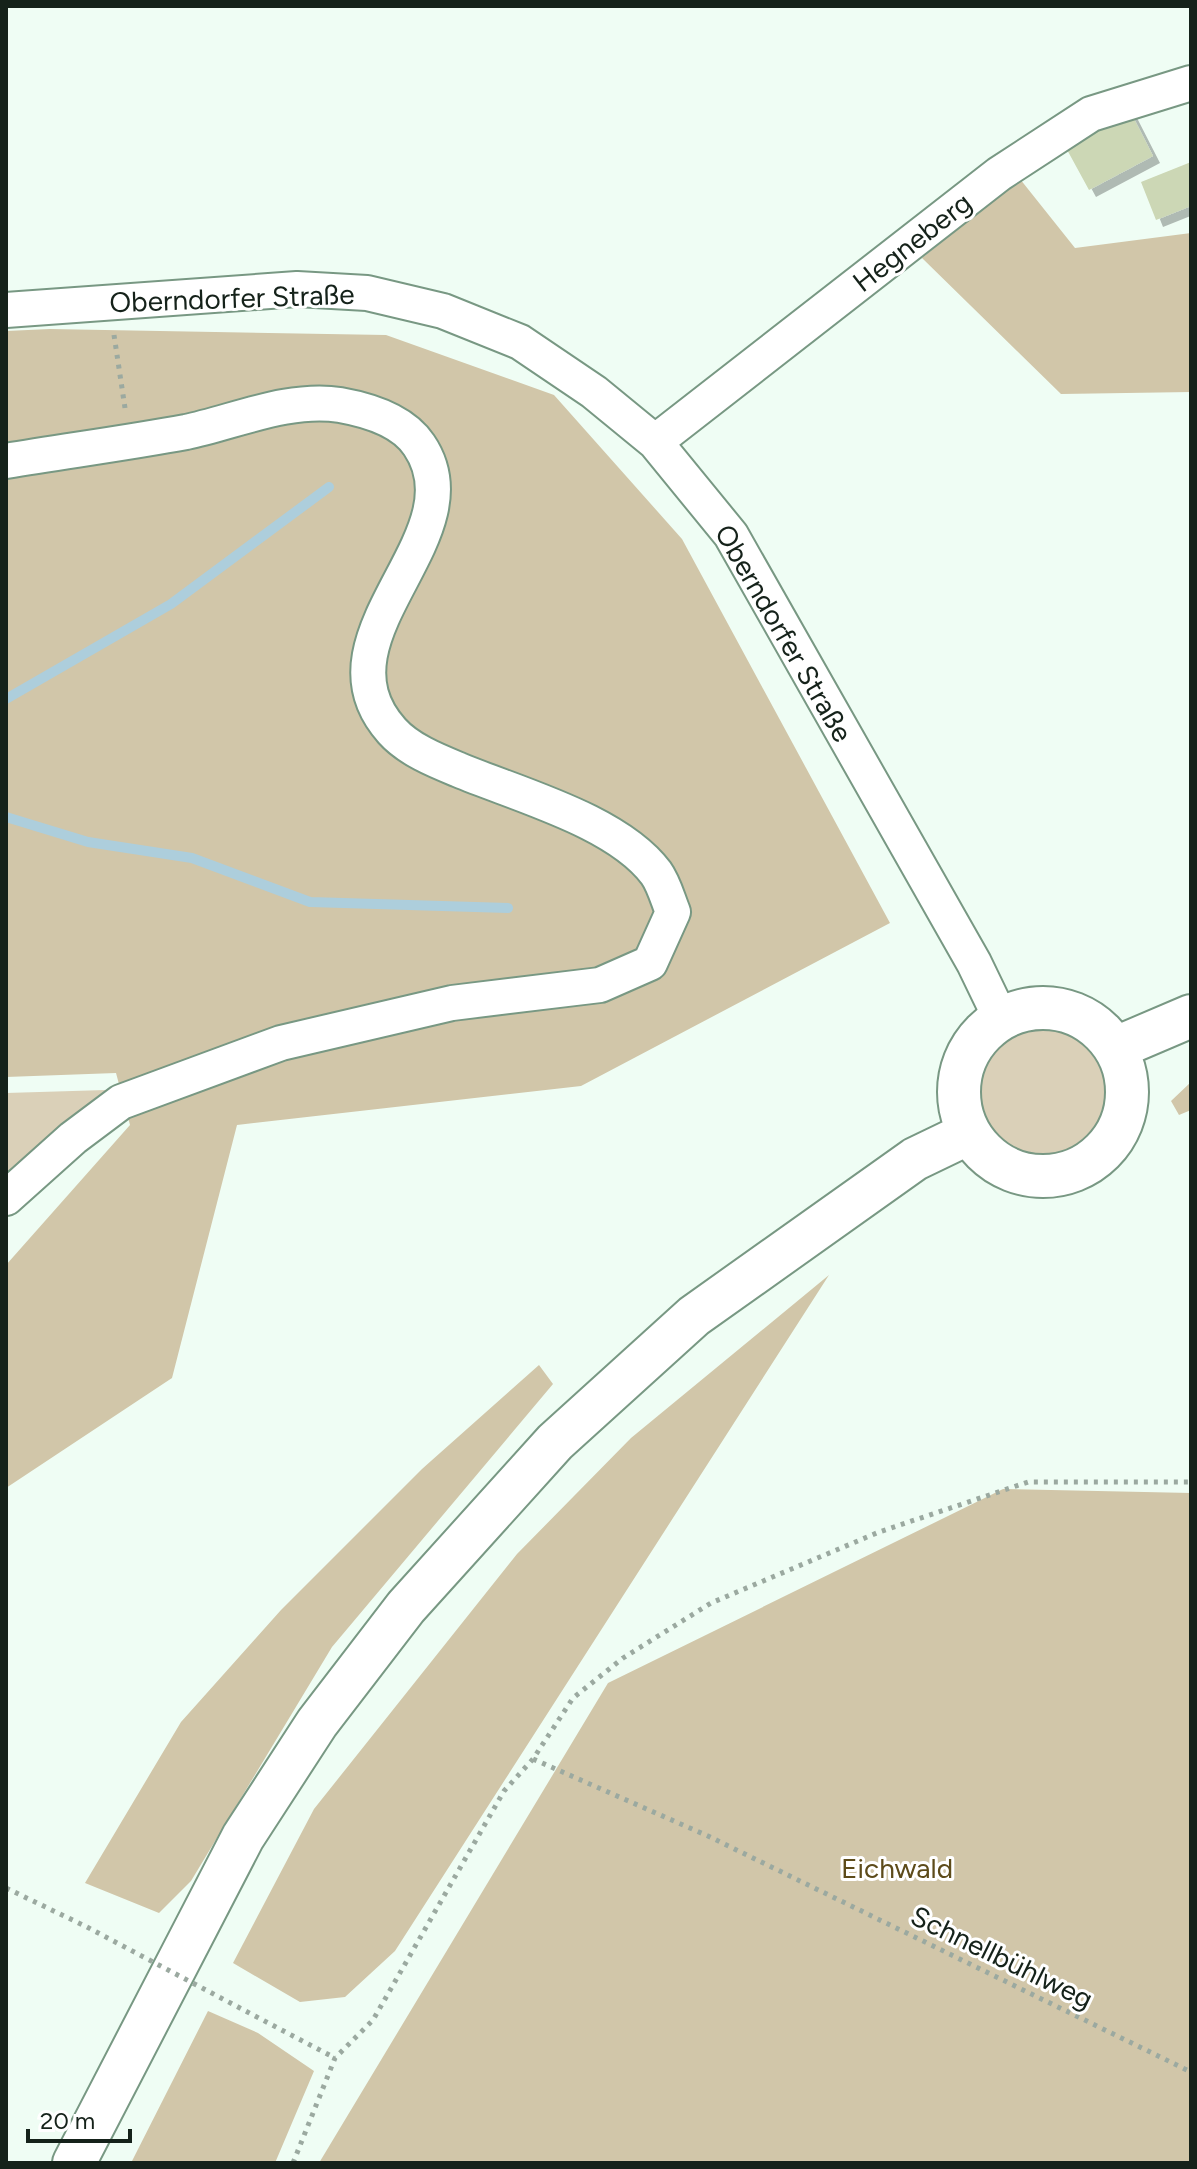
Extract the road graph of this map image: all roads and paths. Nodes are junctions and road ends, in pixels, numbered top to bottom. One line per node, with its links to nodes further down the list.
1 (1191, 83): 5 (street, Hegneberg)
2 (109, 302): 3 (street, Oberndorfer Straße); 4 (path); 5 (street, Oberndorfer Straße)
3 (6, 310)
4 (130, 441): 6 (street); 11 (street)
5 (655, 442): 8 (street, Oberndorfer Straße)
6 (6, 461)
7 (1191, 1016): 9 (main road)
8 (1001, 1019): 9 (main road); 10 (main road)
9 (1116, 1048): 10 (main road)
10 (969, 1133): 17 (main road)
11 (6, 1198)
12 (1191, 1482): 13 (path)
13 (533, 1759): 15 (path); 16 (path, Schnellbühlweg)
14 (6, 1888): 15 (path, bridge)
15 (335, 2058): 18 (path)
16 (1191, 2072)
17 (74, 2163)
18 (293, 2163)

